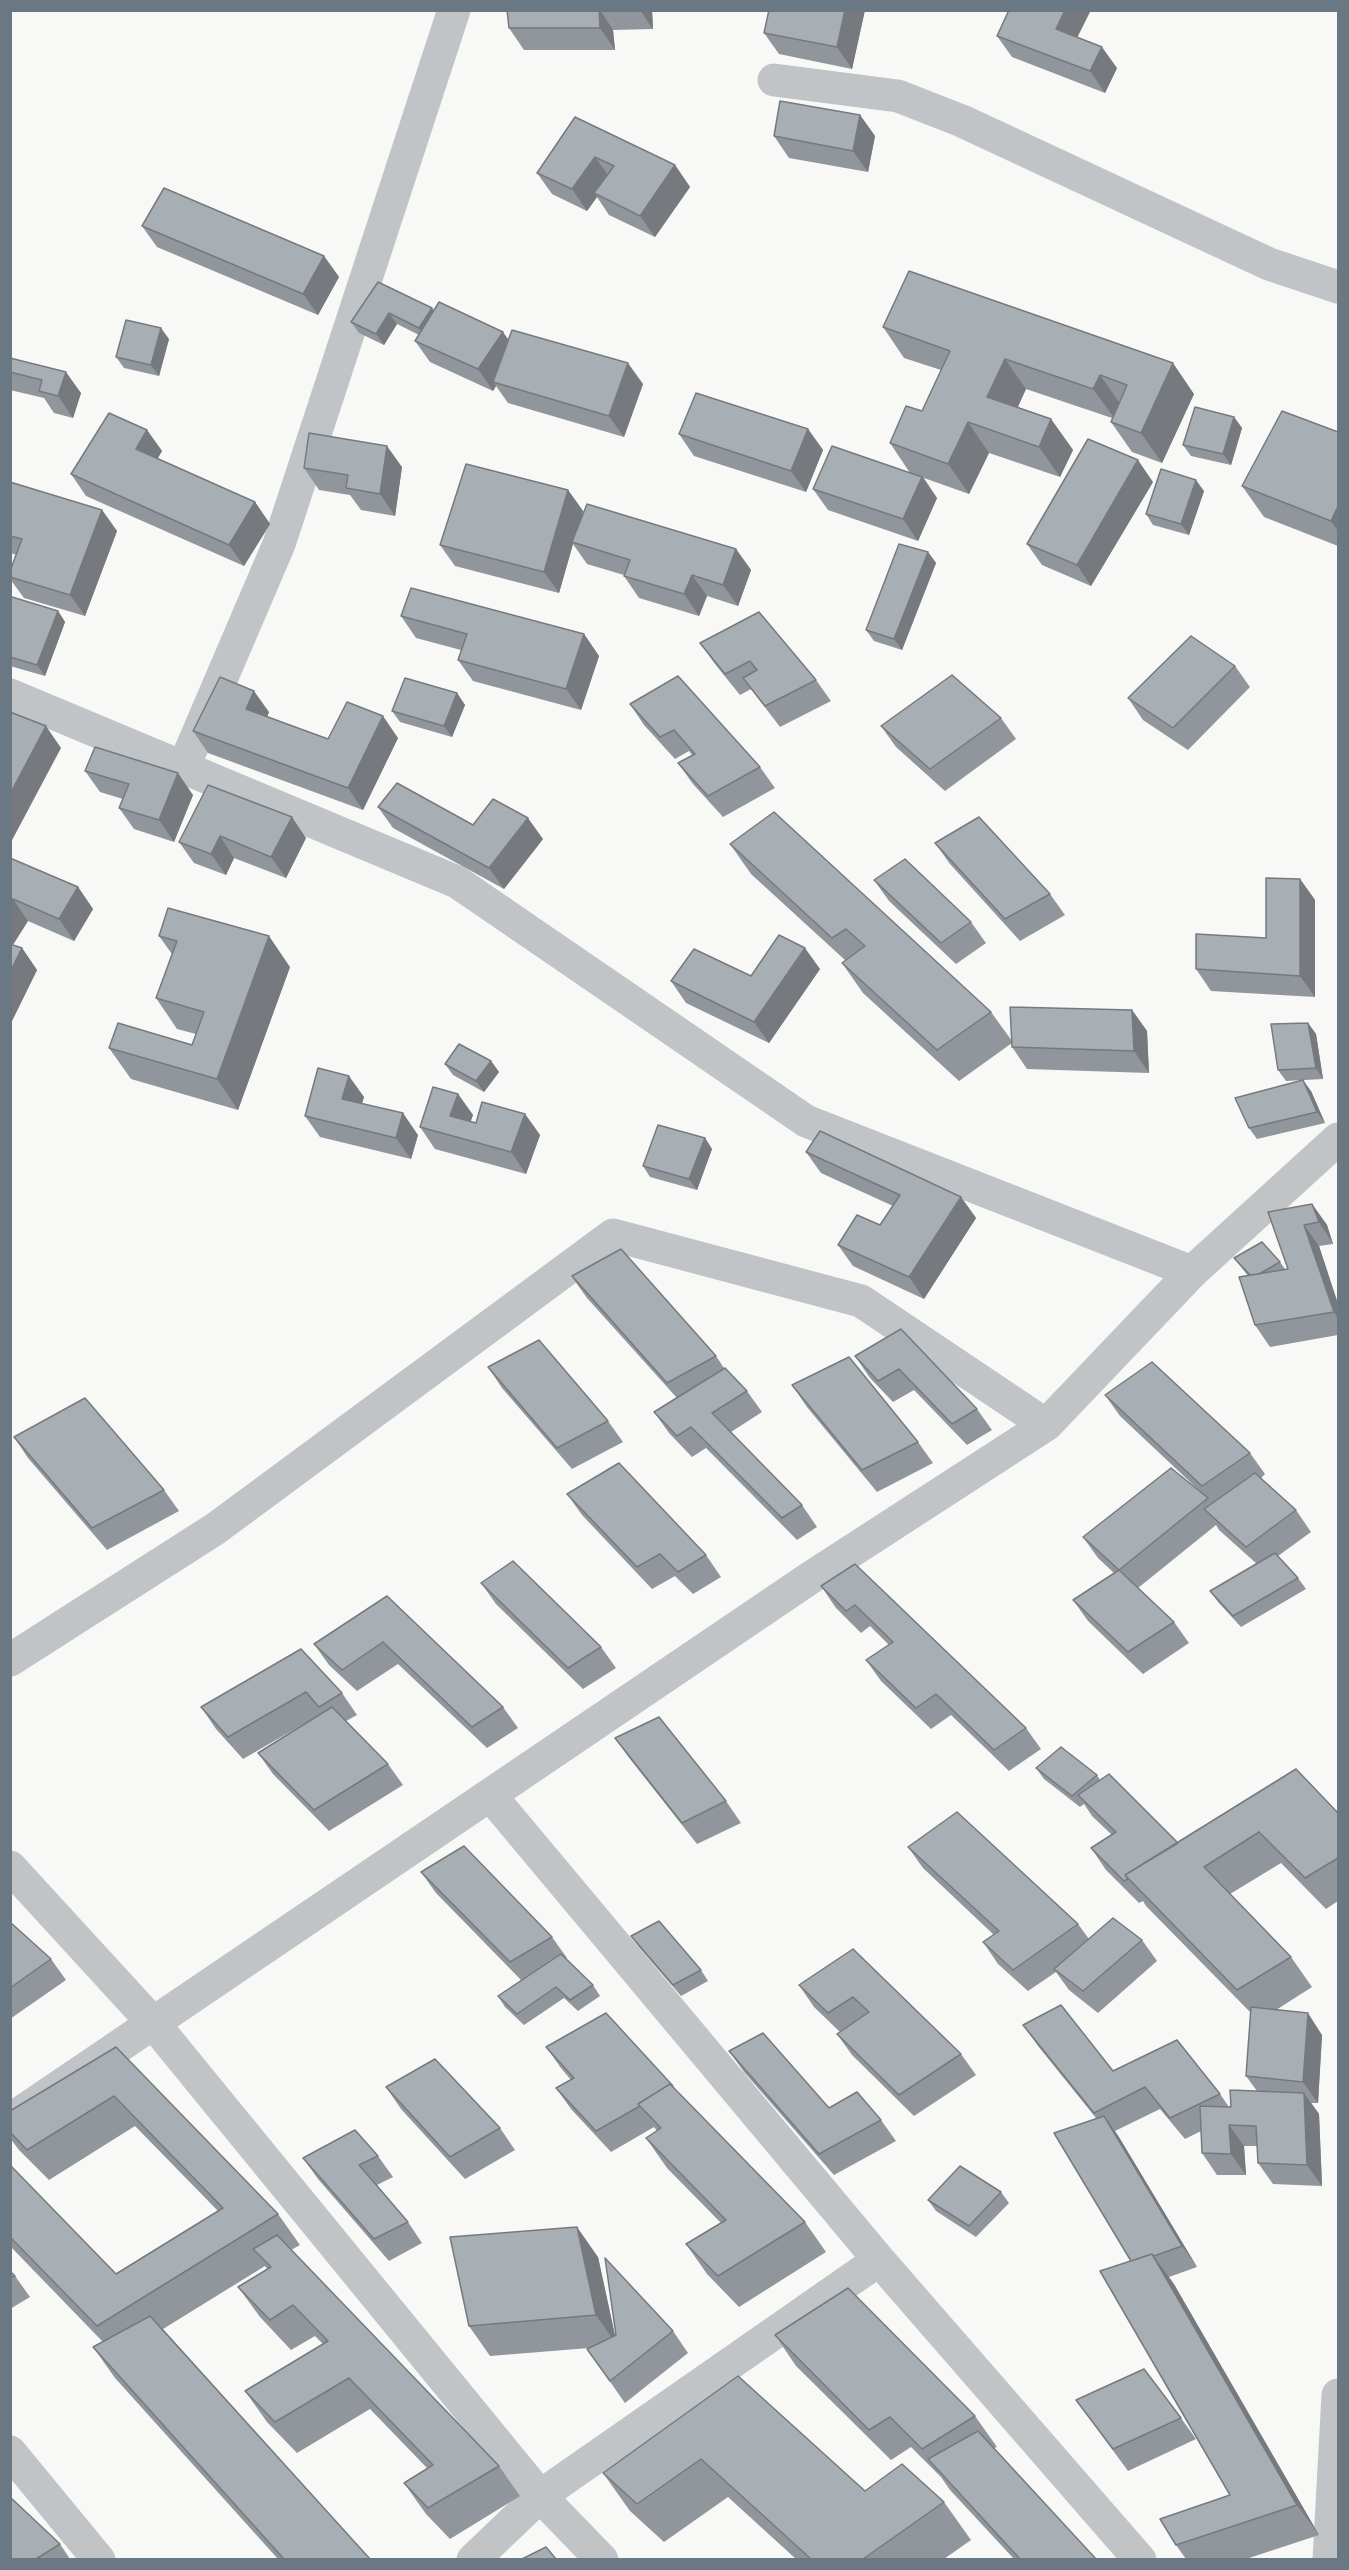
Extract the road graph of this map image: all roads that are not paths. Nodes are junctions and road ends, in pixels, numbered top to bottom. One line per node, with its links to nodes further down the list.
1 (454, 10): 5 (street)
2 (774, 80): 3 (street)
3 (1338, 287)
4 (10, 695): 5 (street)
5 (184, 766): 7 (street)
6 (1338, 1139): 7 (street)
7 (1192, 1272): 8 (street)
8 (1046, 1425): 9 (street); 10 (street)
9 (10, 1660)
10 (490, 1795): 12 (street); 14 (street)
11 (10, 1867): 12 (street)
12 (154, 2025): 13 (street); 17 (street)
13 (10, 2120)
14 (879, 2260): 17 (street); 21 (street)
15 (1338, 2395): 22 (street)
16 (10, 2452): 18 (street)
17 (540, 2496): 19 (street); 20 (street)
18 (99, 2559)
19 (473, 2559)
20 (602, 2559)
21 (1140, 2559)
22 (1329, 2559)

